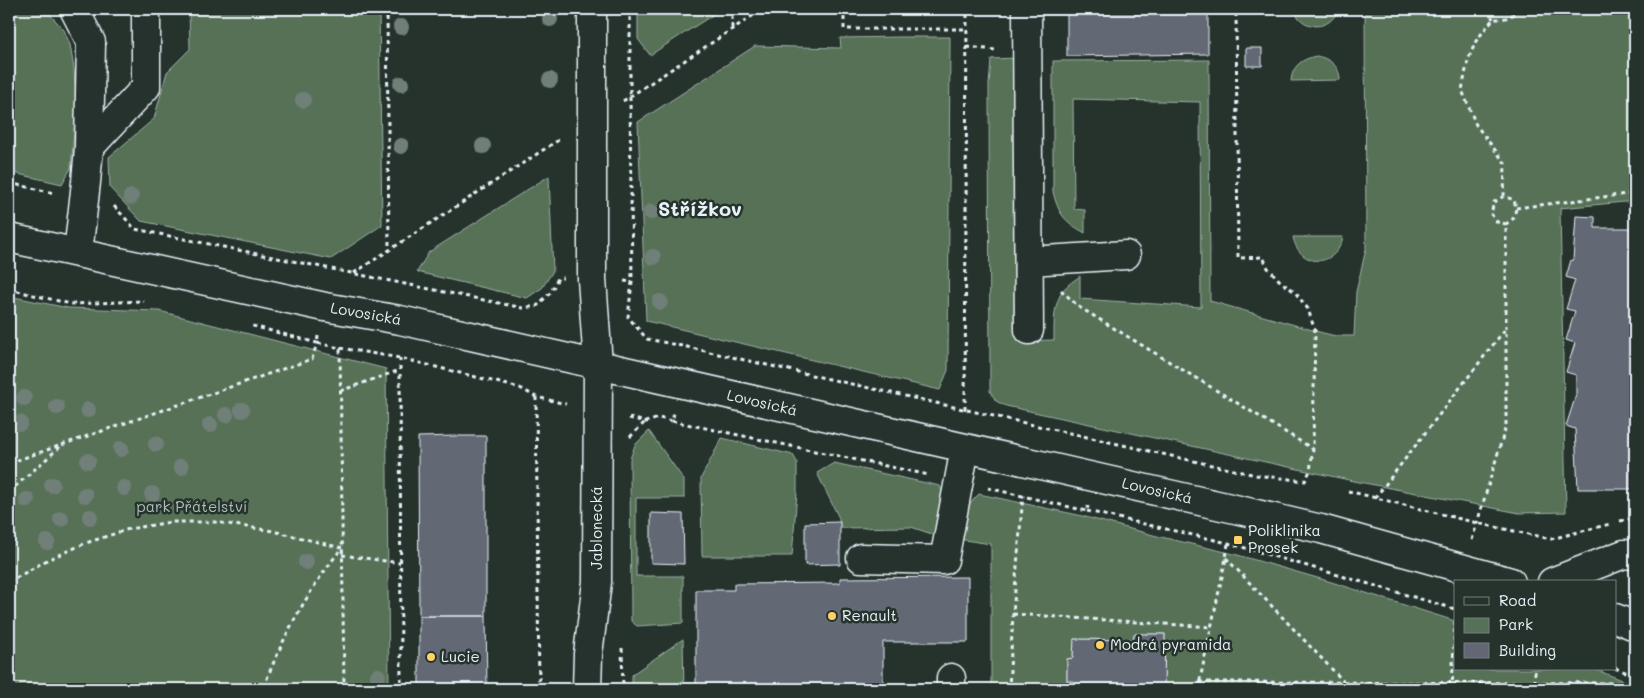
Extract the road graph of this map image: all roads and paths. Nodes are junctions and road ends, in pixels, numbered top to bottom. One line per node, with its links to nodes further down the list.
1 (74, 9): 19 (street)
2 (146, 9): 19 (street)
3 (387, 9): 27 (path)
4 (592, 9): 18 (street, Jablonecká)
5 (630, 9): 17 (path)
6 (732, 9): 15 (path)
7 (763, 9): 15 (path)
8 (844, 9): 16 (path)
9 (967, 9): 16 (path)
10 (1027, 9): 30 (street)
11 (1236, 9): 52 (path)
12 (1488, 9): 14 (path)
13 (1517, 9): 14 (path)
14 (1493, 19): 22 (path)
15 (732, 29): 17 (path)
16 (967, 29): 48 (path)
17 (630, 97): 18 (path); 33 (path)
18 (592, 120): 27 (path); 32 (street, Jablonecká)
19 (89, 148): 23 (street)
20 (9, 183): 23 (path)
21 (1635, 193): 24 (path)
22 (1504, 196): 24 (path); 25 (path)
23 (84, 202): 28 (street); 31 (path)
24 (1516, 208): 25 (path)
25 (1506, 224): 38 (path)
26 (9, 238): 28 (street, Lovosická)
27 (389, 250): 31 (path)
28 (78, 253): 36 (street, Lovosická)
29 (1126, 255): 30 (street)
30 (1029, 261): 39 (street); 52 (path)
31 (353, 274): 32 (path)
32 (592, 279): 33 (path); 43 (street, Jablonecká)
33 (632, 282): 48 (path)
34 (9, 289): 35 (path)
35 (149, 300)
36 (325, 307): 40 (path); 43 (street, Lovosická)
37 (242, 323): 40 (path)
38 (1506, 327): 57 (path); 60 (path)
39 (1029, 330)
40 (316, 343): 41 (path); 50 (path)
41 (340, 348): 42 (path); 45 (path)
42 (400, 358): 44 (path); 46 (path)
43 (598, 365): 49 (street, Jablonecká); 51 (street, Lovosická)
44 (400, 370): 45 (path); 68 (path)
45 (340, 391): 63 (path)
46 (536, 397): 49 (path); 89 (path)
47 (674, 409): 49 (path)
48 (965, 410): 52 (path)
49 (597, 412): 90 (street, Jablonecká)
50 (64, 444): 53 (path); 55 (path)
51 (965, 448): 66 (street); 69 (street, Lovosická)
52 (1313, 449)
53 (9, 463)
54 (1348, 491): 57 (path)
55 (9, 492)
56 (1022, 496): 73 (path)
57 (1375, 498): 60 (path)
58 (1088, 511): 62 (path)
59 (1635, 518): 65 (path)
60 (1477, 523): 61 (path)
61 (1611, 524)
62 (1228, 542): 67 (path); 72 (path)
63 (342, 548): 64 (path); 71 (path); 86 (path)
64 (342, 555): 68 (path); 87 (path)
65 (1630, 555): 70 (street)
66 (861, 558)
67 (1226, 558): 76 (path); 83 (path)
68 (400, 563): 88 (path)
69 (1504, 580)
70 (1558, 580)
71 (9, 582)
72 (1454, 609)
73 (1013, 614): 76 (path); 91 (path)
74 (1616, 618): 75 (street)
75 (1635, 626)
76 (1211, 628): 81 (path)
77 (1454, 639): 82 (path)
78 (1616, 668): 80 (path)
79 (1535, 670): 84 (path)
80 (1635, 676)
81 (1199, 682): 83 (path); 92 (path)
82 (1452, 682): 83 (path); 84 (path); 94 (path)
83 (1345, 683): 93 (path)
84 (1535, 683): 85 (path)
85 (1635, 683)
86 (264, 689)
87 (344, 689)
88 (401, 689)
89 (539, 689)
90 (587, 689)
91 (1009, 689)
92 (1198, 689)
93 (1354, 689)
94 (1452, 689)

